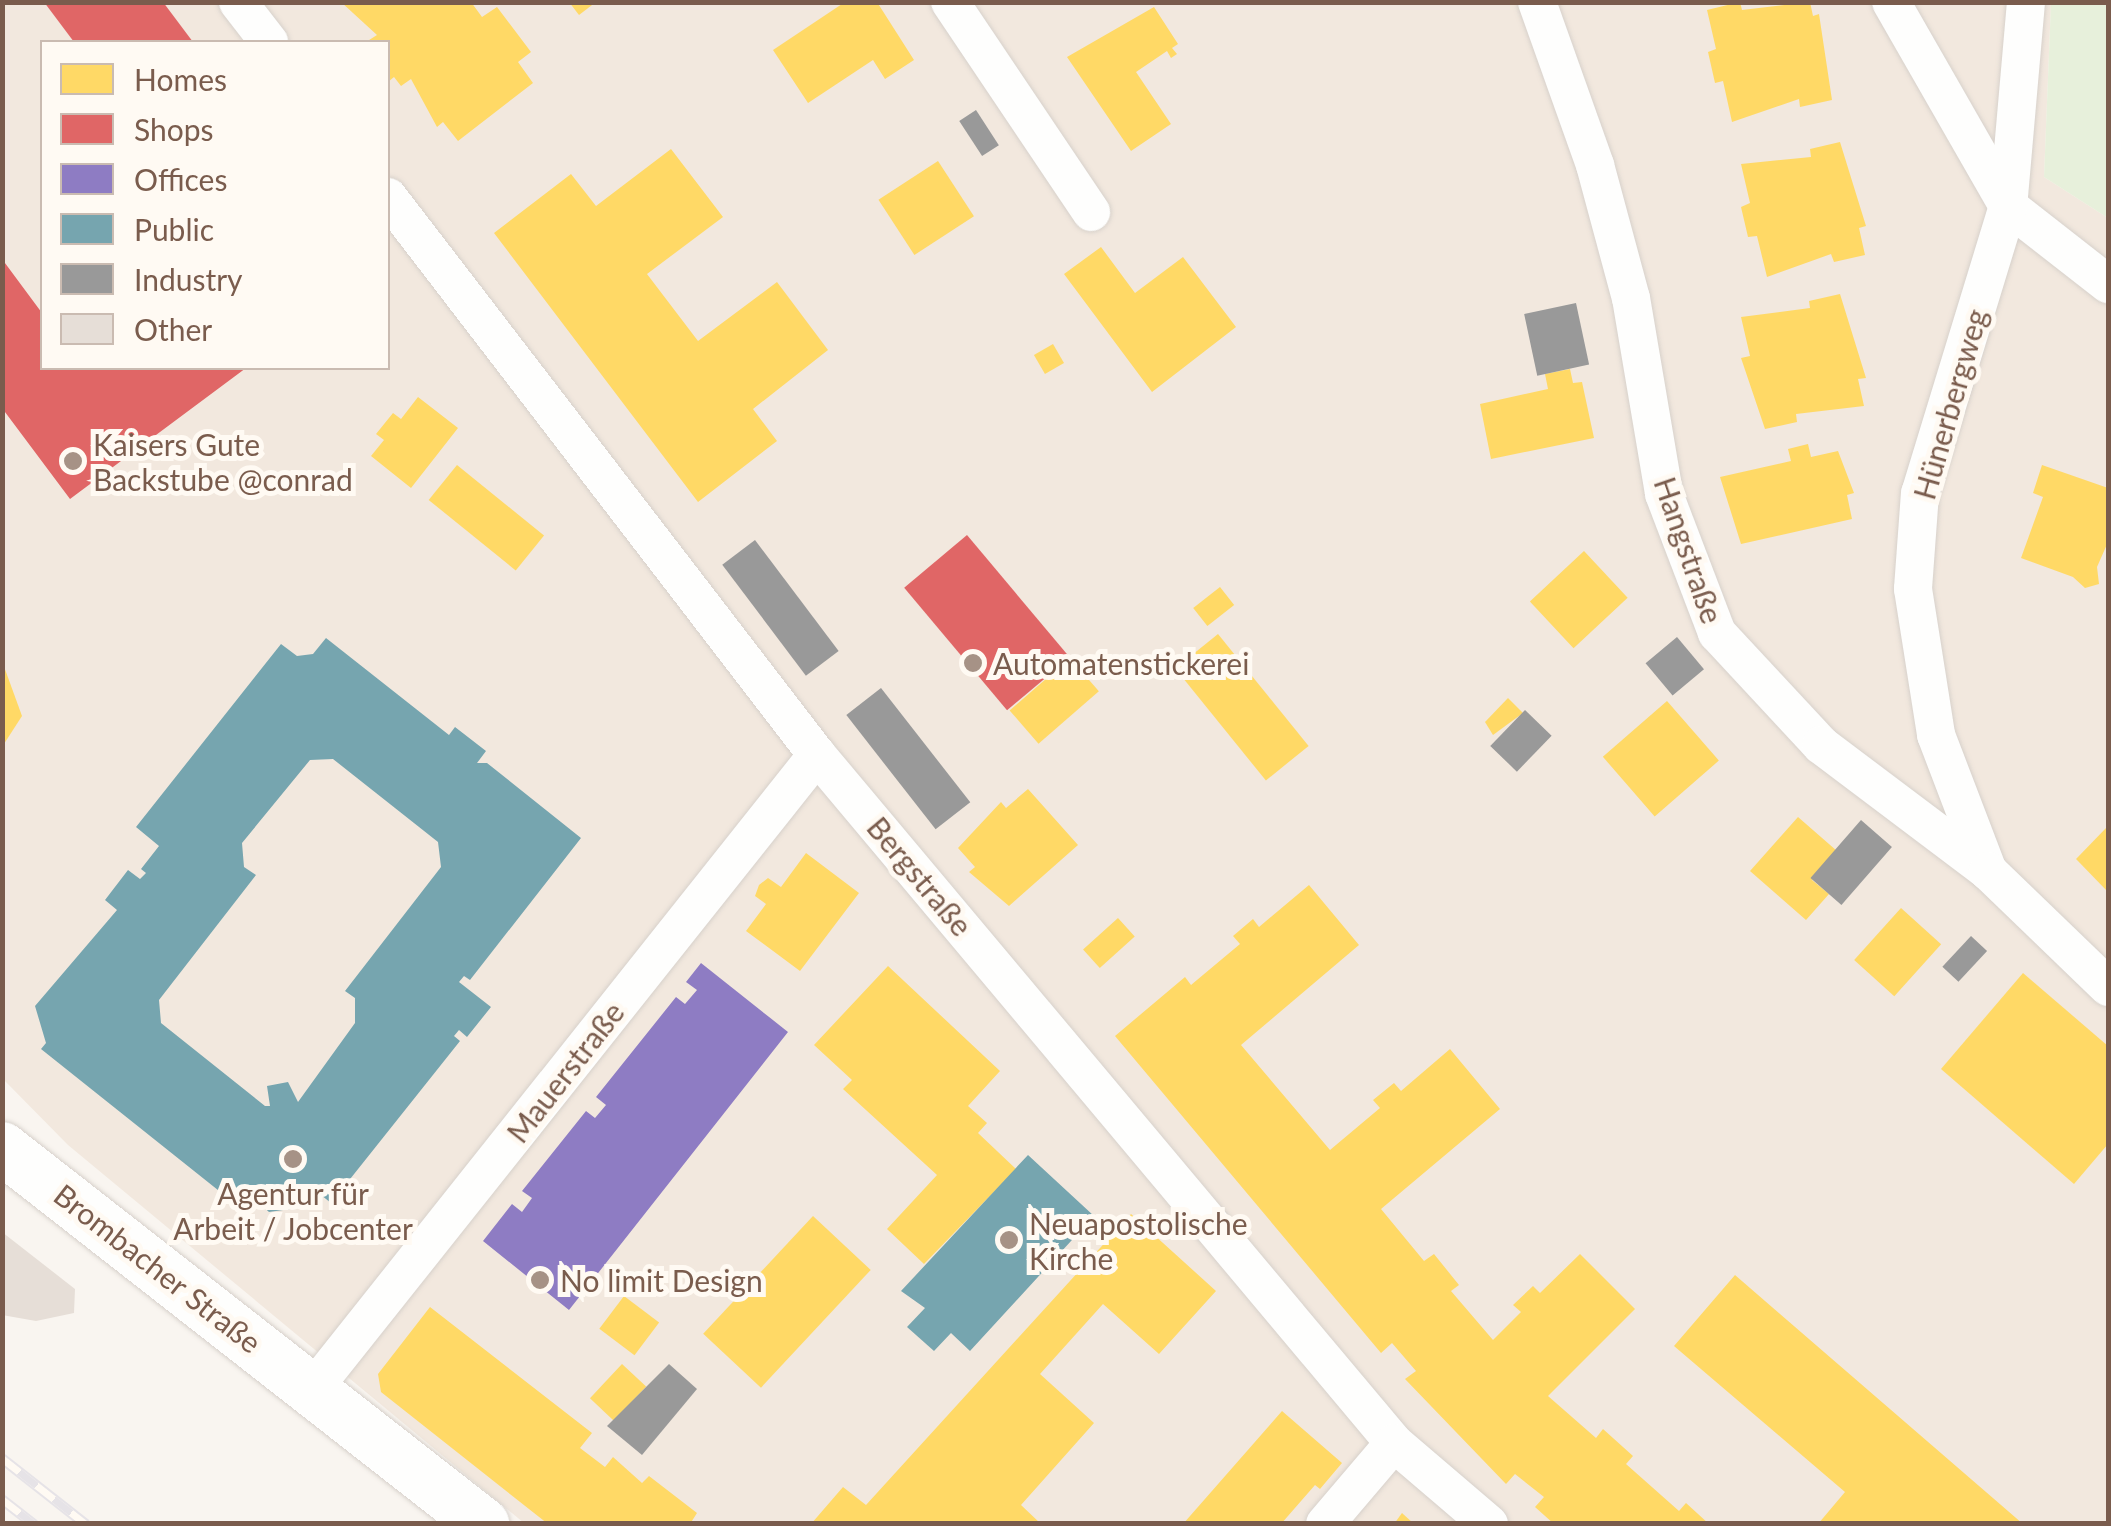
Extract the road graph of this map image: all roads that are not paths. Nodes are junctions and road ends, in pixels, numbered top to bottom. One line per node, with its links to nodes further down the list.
1 (238, 2): 6 (street)
2 (950, 2): 9 (street)
3 (1537, 2): 12 (street, Hangstraße)
4 (1891, 2): 8 (street)
5 (2026, 2): 8 (street, Hünerbergweg)
6 (267, 40)
7 (390, 200): 11 (street, Bergstraße)
8 (2008, 206): 10 (street); 12 (street, Hünerbergweg)
9 (1091, 212)
10 (2108, 284)
11 (817, 755): 15 (street, Mauerstraße); 16 (street, Bergstraße)
12 (1988, 871): 13 (street, Hünerbergweg)
13 (2108, 987)
14 (2, 1148): 15 (main road, Brombacher Straße)
15 (313, 1389): 17 (main road, Brombacher Straße)
16 (1394, 1443): 18 (street); 19 (street, Bergstraße)
17 (483, 1524)
18 (1324, 1524)
19 (1489, 1524)

